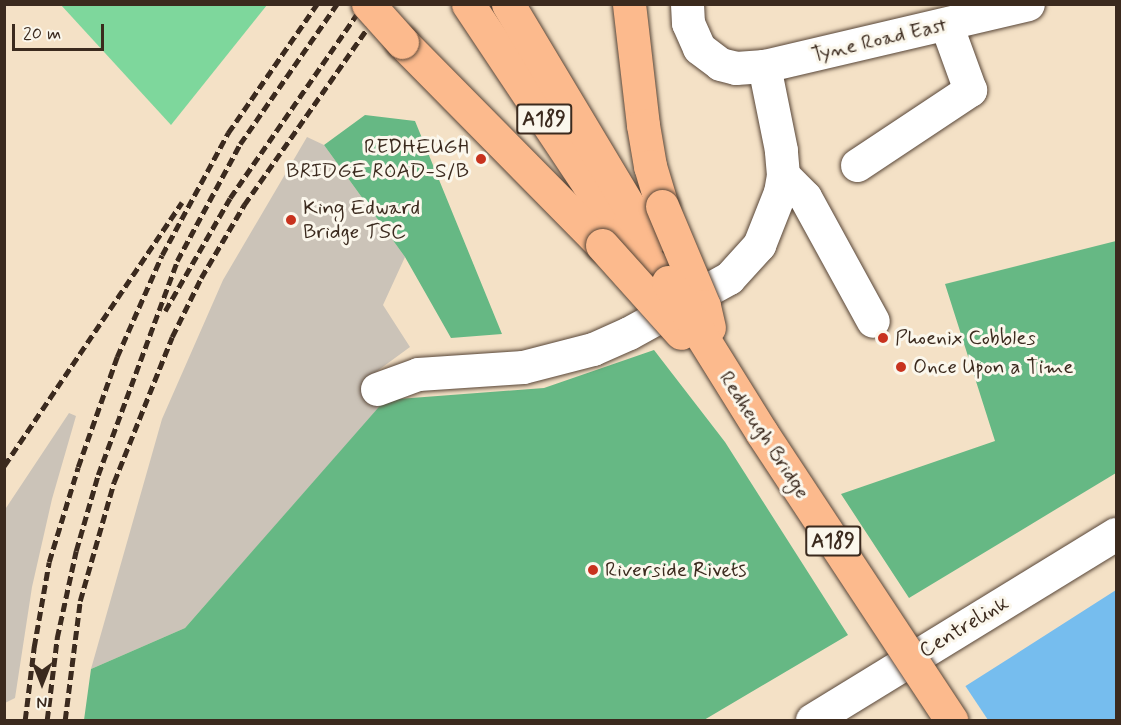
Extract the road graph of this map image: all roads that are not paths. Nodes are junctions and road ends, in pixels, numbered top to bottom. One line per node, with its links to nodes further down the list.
1 (368, 4): 11 (main road, bridge)
2 (468, 4): 11 (main road, A189)
3 (508, 4): 11 (main road, A189)
4 (629, 4): 11 (main road)
5 (687, 4): 8 (street, Tyne Road East)
6 (1028, 4): 7 (street, Tyne Road East)
7 (946, 24): 8 (street, Tyne Road East); 9 (street)
8 (764, 66): 10 (street)
9 (857, 165)
10 (783, 175): 12 (street); 14 (street)
11 (631, 227): 13 (main road, A189, bridge); 13 (main road, bridge); 13 (main road, bridge)
12 (873, 321)
13 (715, 361): 17 (main road, Redheugh Bridge / A189, bridge)
14 (377, 389)
15 (1116, 534): 16 (street, Centrelink)
16 (812, 720)
17 (951, 720)

